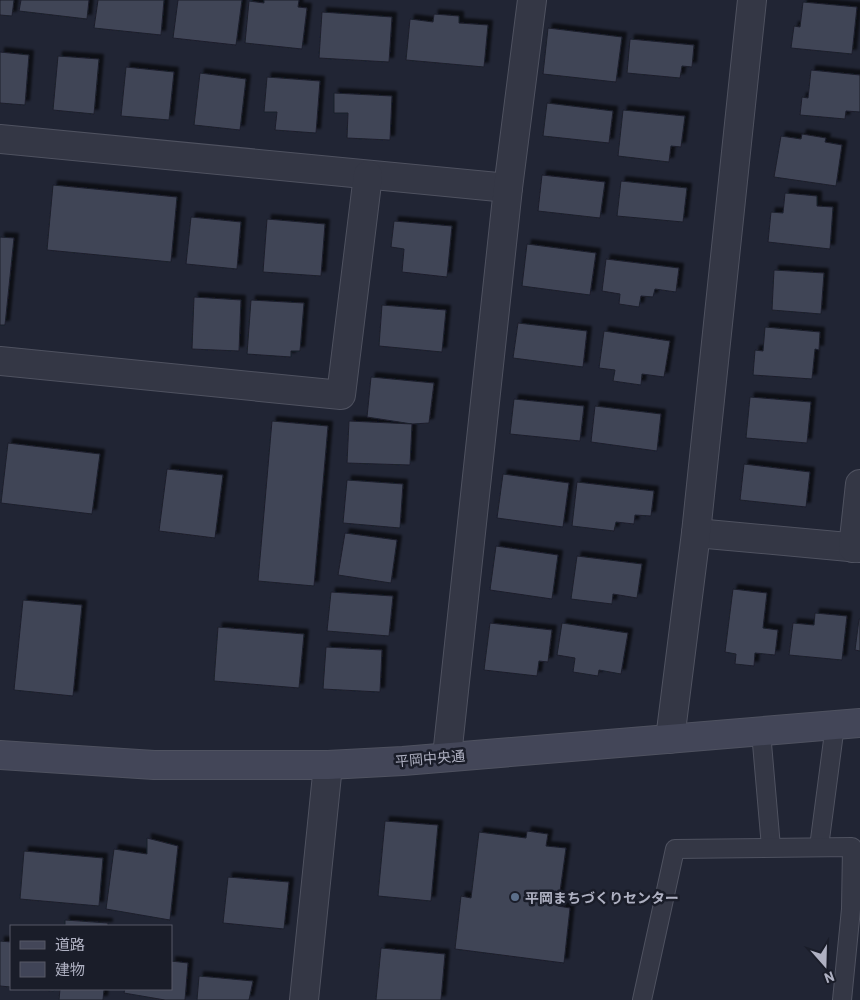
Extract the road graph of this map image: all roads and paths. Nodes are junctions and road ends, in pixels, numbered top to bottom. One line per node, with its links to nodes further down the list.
1 (532, 0): 5 (street)
2 (749, 0): 8 (street)
3 (0, 139): 4 (street)
4 (368, 174): 5 (street); 6 (street)
5 (508, 188): 14 (street)
6 (0, 362)
7 (860, 484): 9 (street)
8 (696, 533): 9 (street); 12 (street)
9 (856, 548)
10 (848, 724): 11 (street, 平岡中央通); 17 (lane)
11 (761, 732): 12 (street, 平岡中央通); 16 (lane)
12 (670, 739): 14 (street, 平岡中央通)
13 (0, 755): 15 (street, 平岡中央通)
14 (447, 756): 15 (street, 平岡中央通)
15 (328, 765): 18 (street)
16 (771, 846): 17 (lane); 19 (lane)
17 (818, 847): 20 (lane)
18 (304, 1000)
19 (642, 1000)
20 (842, 1000)

